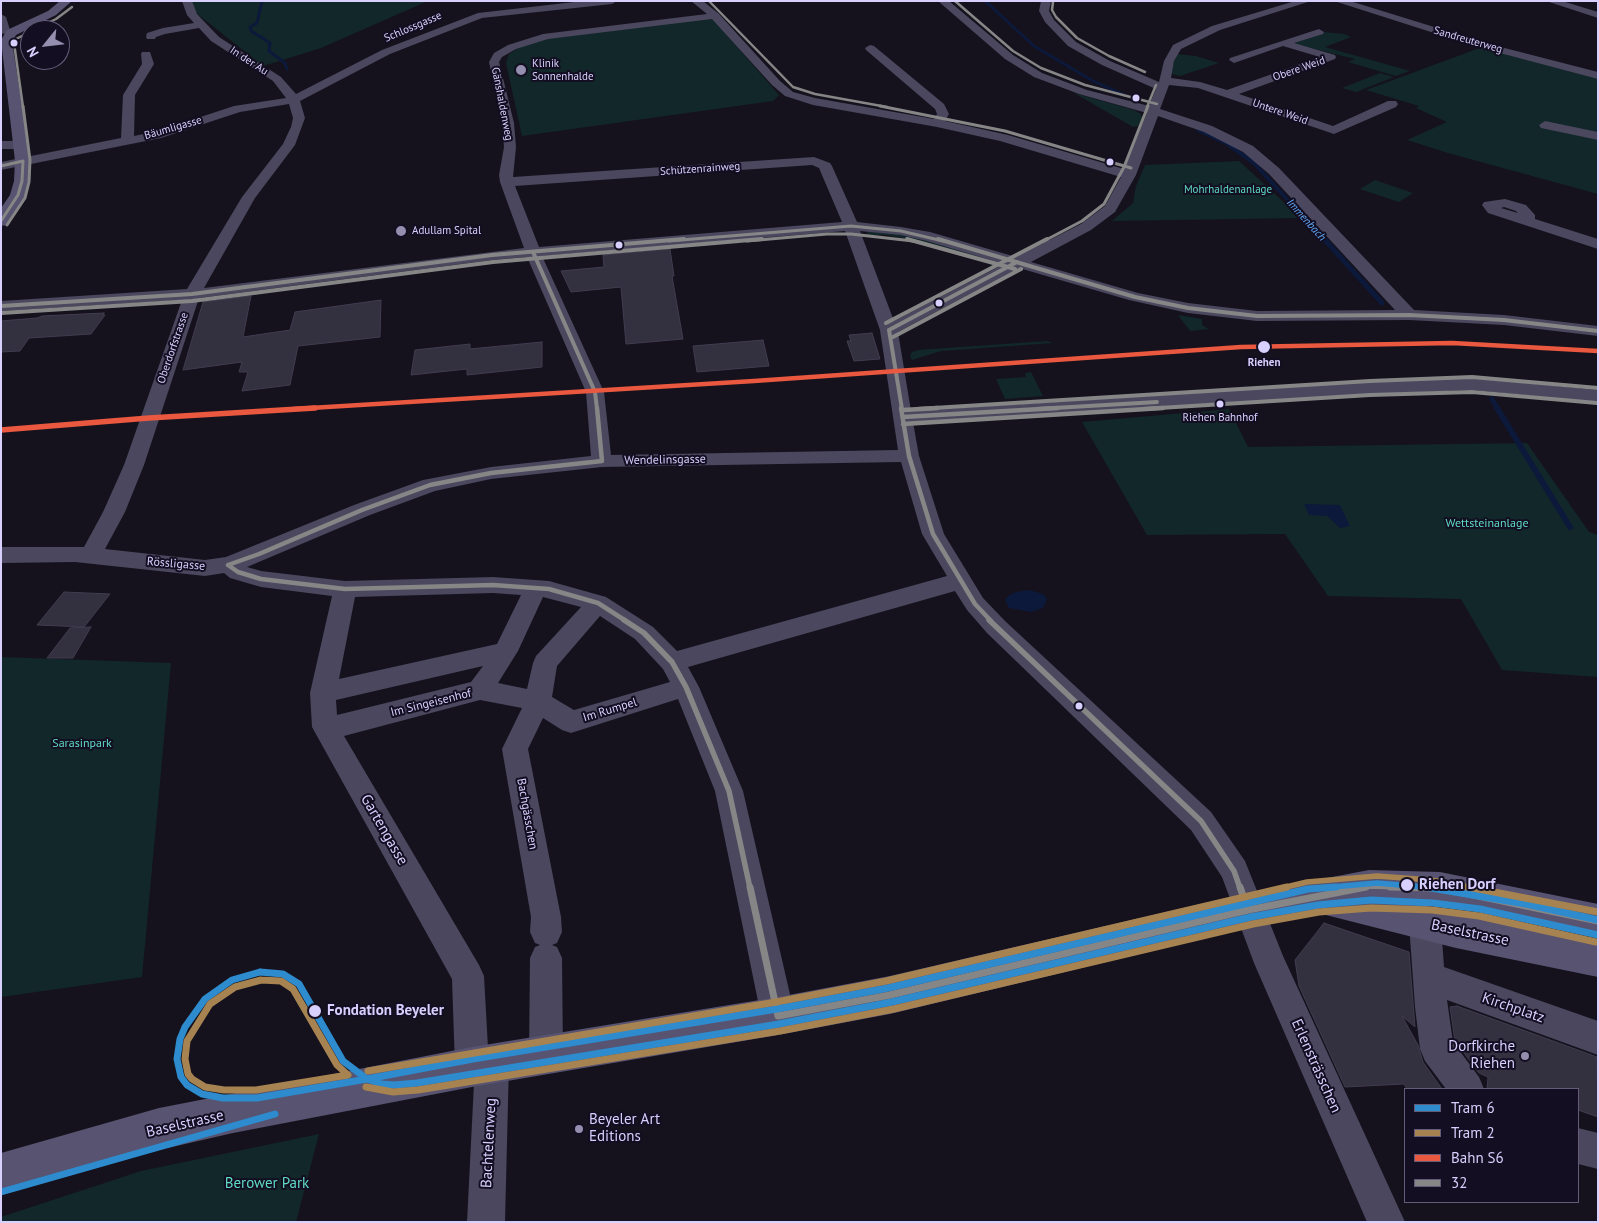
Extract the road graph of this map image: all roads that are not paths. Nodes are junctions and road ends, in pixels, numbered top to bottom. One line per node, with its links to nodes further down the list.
1 (67, 1): 15 (main road)
2 (186, 1): 13 (street, In der Au)
3 (612, 1): 24 (street, Schlossgasse)
4 (696, 1): 11 (street)
5 (943, 1): 26 (street)
6 (1046, 1): 22 (street, Untere Weid)
7 (1306, 1): 22 (street)
8 (1338, 1): 21 (street, Sandreuterweg)
9 (1551, 1): 10 (street)
10 (1598, 15)
11 (715, 16): 27 (street); 35 (street, Gänshaldenweg)
12 (1, 17): 15 (street)
13 (201, 25): 16 (street); 24 (street, In der Au)
14 (1319, 32): 17 (street)
15 (11, 34): 32 (main road)
16 (150, 37)
17 (1283, 43): 20 (street); 23 (street, Obere Weid)
18 (870, 48): 27 (street)
19 (146, 54): 30 (street)
20 (1234, 60)
21 (1598, 76)
22 (1164, 85): 23 (street, Untere Weid); 26 (street)
23 (1228, 94): 25 (street, Untere Weid)
24 (294, 100): 30 (street, Bäumligasse); 42 (street, Oberdorfstrasse)
25 (1392, 104)
26 (1155, 111): 34 (street); 44 (street)
27 (937, 123): 34 (street)
28 (1545, 125): 29 (street)
29 (1598, 136)
30 (127, 140): 32 (street, Bäumligasse)
31 (1, 145): 32 (street)
32 (22, 153): 33 (street); 36 (main road)
33 (1, 166)
34 (1129, 175): 41 (street)
35 (507, 182): 38 (street, Schützenrainweg); 40 (street, Gänshaldenweg)
36 (1, 221)
37 (1528, 222): 39 (street)
38 (851, 226): 40 (street); 41 (street); 45 (street, Schützenrainweg)
39 (1598, 244)
40 (533, 252): 42 (street); 50 (street, Gänshaldenweg)
41 (1017, 262): 44 (street); 45 (street)
42 (192, 294): 43 (street); 52 (street, Oberdorfstrasse)
43 (1, 306)
44 (1409, 315): 46 (street)
45 (889, 330): 48 (street, Schützenrainweg)
46 (1598, 331)
47 (1598, 396): 48 (street)
48 (903, 417): 49 (street, Schützenrainweg)
49 (909, 456): 50 (street, Wendelinsgasse); 54 (street, Schützenrainweg)
50 (602, 461): 53 (street, Wendelinsgasse)
51 (1, 555): 52 (street, Rössligasse)
52 (91, 555): 53 (street, Rössligasse)
53 (228, 565): 56 (street)
54 (960, 581): 58 (street, Schützenrainweg); 60 (street)
55 (536, 588): 56 (street); 57 (street); 59 (street)
56 (345, 589): 63 (street, Gartengasse)
57 (598, 603): 60 (street); 64 (street)
58 (996, 628): 67 (street, Erlensträsschen)
59 (506, 652): 62 (street); 63 (street)
60 (672, 662): 61 (street)
61 (686, 687): 64 (street, Im Rumpel); 72 (street)
62 (480, 690): 64 (street, Im Singeisenhof); 65 (street, Im Singeisenhof)
63 (323, 694): 65 (street, Gartengasse)
64 (538, 701): 74 (street, Bachgässchen)
65 (325, 727): 75 (street, Gartengasse)
66 (1313, 898): 67 (main road, Baselstrasse); 68 (main road, Baselstrasse); 69 (main road, Baselstrasse)
67 (1248, 910): 72 (main road, Baselstrasse); 81 (street, Erlensträsschen)
68 (1598, 921)
69 (1425, 924): 70 (main road, Baselstrasse); 71 (street)
70 (1598, 959)
71 (1429, 978): 73 (street, Kirchplatz); 76 (street)
72 (778, 1016): 74 (main road, Baselstrasse)
73 (1598, 1038)
74 (546, 1055): 75 (main road, Baselstrasse)
75 (482, 1065): 79 (main road, Baselstrasse); 80 (street, Bachtelenweg)
76 (1466, 1088)
77 (1579, 1146): 78 (street)
78 (1598, 1152)
79 (1, 1174)
80 (486, 1222)
81 (1386, 1222)

